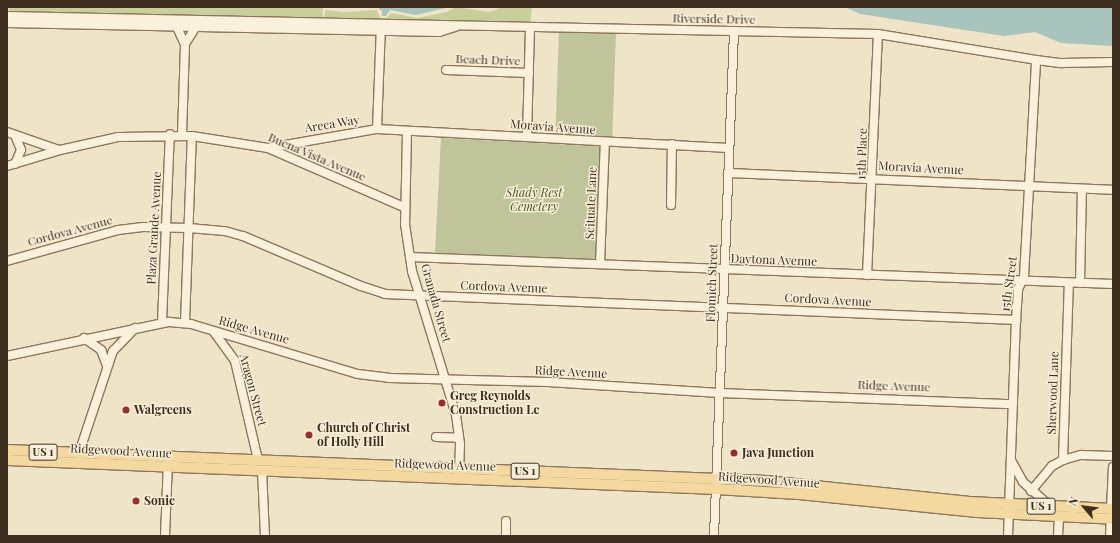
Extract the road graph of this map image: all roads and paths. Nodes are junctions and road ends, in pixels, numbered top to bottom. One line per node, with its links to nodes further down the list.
1 (7, 16): 3 (street)
2 (7, 23): 3 (street)
3 (175, 24): 4 (street); 4 (street); 9 (street)
4 (197, 24): 5 (street); 5 (street, Riverside Drive); 9 (street)
5 (380, 27): 6 (street, Riverside Drive); 14 (street)
6 (530, 28): 7 (street, Riverside Drive); 13 (street)
7 (734, 31): 8 (street, Riverside Drive); 24 (street, Flomich Street)
8 (878, 34): 10 (street, Riverside Drive); 29 (street, 15th Place)
9 (185, 44): 18 (street)
10 (1036, 60): 11 (street, Riverside Drive); 30 (street, 15th Street)
11 (1113, 62)
12 (446, 70): 13 (street, Beach Drive)
13 (529, 73): 20 (street)
14 (377, 129): 15 (street, Moravia Avenue); 23 (street, Areca Way)
15 (407, 132): 20 (street, Moravia Avenue); 34 (street, Granada Street)
16 (11, 133): 25 (street); 26 (street)
17 (170, 134): 18 (street, Buena Vista Avenue); 25 (street, Buena Vista Avenue); 35 (street, Plaza Grande Avenue)
18 (182, 135): 19 (street, Buena Vista Avenue)
19 (192, 136): 23 (street, Buena Vista Avenue); 36 (street)
20 (527, 136): 21 (street, Moravia Avenue)
21 (605, 142): 22 (street, Moravia Avenue); 39 (street, Scituate Lane)
22 (672, 144): 24 (street, Moravia Avenue); 33 (street)
23 (268, 148): 34 (street, Buena Vista Avenue)
24 (728, 148): 28 (street, Flomich Street)
25 (60, 150): 26 (street, Buena Vista Avenue)
26 (15, 164): 27 (street, Buena Vista Avenue)
27 (7, 166)
28 (728, 173): 29 (street, Moravia Avenue); 40 (street, Flomich Street)
29 (873, 178): 30 (street, Moravia Avenue); 41 (street, 15th Place)
30 (1027, 186): 31 (street, Moravia Avenue); 42 (street, 15th Street)
31 (1082, 188): 32 (street, Moravia Avenue); 44 (street)
32 (1113, 190)
33 (671, 205)
34 (404, 207): 37 (street, Granada Street)
35 (166, 227): 36 (street, Cordova Avenue); 38 (street, Cordova Avenue); 49 (street, Plaza Grande Avenue)
36 (188, 228): 46 (street, Cordova Avenue); 50 (street)
37 (410, 257): 39 (street, Daytona Avenue); 46 (street, Granada Street)
38 (7, 261)
39 (600, 264): 40 (street, Daytona Avenue)
40 (724, 270): 41 (street, Daytona Avenue); 47 (street, Flomich Street)
41 (867, 275): 42 (street, Daytona Avenue)
42 (1021, 282): 43 (street, Daytona Avenue); 48 (street, 15th Street)
43 (1069, 283): 44 (street, Daytona Avenue); 67 (street, Sherwood Lane)
44 (1080, 283): 45 (street, Daytona Avenue)
45 (1113, 284)
46 (419, 296): 47 (street, Cordova Avenue); 56 (street, Granada Street)
47 (723, 307): 48 (street, Cordova Avenue); 57 (street, Flomich Street)
48 (1016, 320): 58 (street, 15th Street)
49 (162, 322): 50 (street, Ridge Avenue); 51 (street, Ridge Avenue)
50 (186, 323): 52 (street, Ridge Avenue)
51 (135, 327): 53 (street, Ridge Avenue); 55 (street)
52 (213, 331): 56 (street, Ridge Avenue); 65 (street, Aragon Street)
53 (84, 338): 54 (street, Ridge Avenue); 55 (street)
54 (7, 356)
55 (107, 366): 62 (street)
56 (447, 380): 57 (street, Ridge Avenue); 60 (street, Granada Street)
57 (720, 393): 58 (street, Ridge Avenue); 72 (street, Flomich Street)
58 (1013, 404): 66 (street, 15th Street)
59 (436, 437): 60 (street)
60 (459, 438): 71 (street, Granada Street)
61 (7, 450): 62 (main road, Ridgewood Avenue / US 1)
62 (79, 453): 68 (main road, Ridgewood Avenue / US 1)
63 (1113, 456): 67 (street)
64 (7, 460): 68 (main road, Ridgewood Avenue / US 1)
65 (258, 460): 68 (main road, Ridgewood Avenue / US 1); 71 (main road, Ridgewood Avenue / US 1)
66 (1011, 460): 73 (street); 75 (street, 15th Street)
67 (1063, 460): 73 (street)
68 (168, 462): 70 (main road, Ridgewood Avenue / US 1); 79 (street)
69 (1113, 469): 76 (street)
70 (262, 470): 71 (main road, Ridgewood Avenue / US 1); 80 (street)
71 (459, 473): 72 (main road, Ridgewood Avenue / US 1)
72 (716, 484): 75 (main road, Ridgewood Avenue / US 1); 75 (main road, Ridgewood Avenue / US 1); 82 (street, Flomich Street)
73 (1031, 491): 74 (street)
74 (1050, 506): 75 (main road, US 1); 76 (main road, US 1)
75 (1009, 509): 77 (main road, US 1); 83 (street, 15th Street)
76 (1112, 515): 77 (main road, US 1); 85 (street)
77 (1059, 517): 84 (street)
78 (506, 521): 81 (street)
79 (165, 536)
80 (265, 536)
81 (506, 536)
82 (714, 536)
83 (1008, 536)
84 (1058, 536)
85 (1110, 536)

